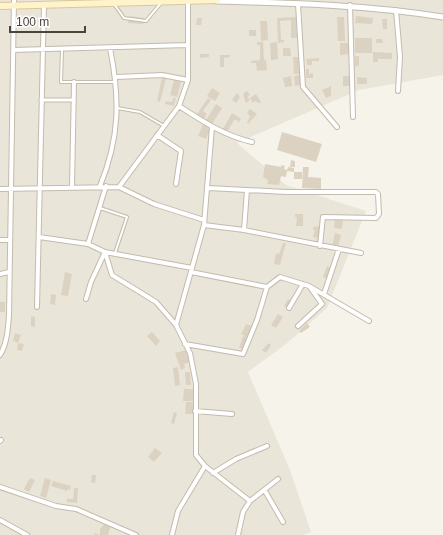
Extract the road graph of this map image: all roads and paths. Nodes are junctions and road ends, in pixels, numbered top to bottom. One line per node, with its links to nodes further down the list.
1 (135, 1): 6 (main road); 8 (main road)
2 (188, 1): 3 (main road); 6 (main road); 15 (street)
3 (205, 1): 4 (main road)
4 (216, 1): 9 (street)
5 (81, 2): 8 (main road); 10 (main road)
6 (162, 2): 8 (lane)
7 (13, 3): 10 (main road); 12 (main road); 19 (street)
8 (113, 3)
9 (298, 4): 11 (street); 31 (street)
10 (44, 5): 17 (street)
11 (350, 5): 13 (street); 28 (street)
12 (0, 6)
13 (396, 9): 14 (street); 23 (street)
14 (443, 16)
15 (188, 45): 16 (street); 21 (street)
16 (110, 48): 18 (street); 20 (street)
17 (42, 49): 18 (street); 19 (street); 24 (street)
18 (62, 49): 22 (lane)
19 (13, 50): 39 (street)
20 (116, 79): 21 (street); 22 (lane); 27 (street)
21 (188, 80): 26 (street)
22 (74, 82): 25 (street)
23 (398, 91)
24 (40, 100): 25 (street); 40 (street)
25 (72, 100): 37 (street)
26 (178, 106): 29 (street); 30 (street)
27 (116, 108): 29 (lane); 35 (street)
28 (354, 118)
29 (164, 126): 32 (street)
30 (212, 127): 33 (street); 41 (street)
31 (338, 127)
32 (157, 135): 34 (street); 38 (street)
33 (252, 142)
34 (176, 184)
35 (100, 186): 36 (street); 37 (street)
36 (106, 186): 38 (street); 44 (street)
37 (72, 187): 40 (street)
38 (119, 187): 45 (street)
39 (11, 188): 40 (street); 42 (street); 49 (street)
40 (40, 188): 47 (street)
41 (208, 188): 43 (street); 45 (street)
42 (0, 189)
43 (246, 190): 46 (street); 51 (street)
44 (100, 208): 50 (street); 54 (lane)
45 (204, 222): 46 (street); 56 (street)
46 (244, 230): 51 (street)
47 (39, 237): 50 (street); 64 (street)
48 (0, 240): 49 (street)
49 (10, 240): 57 (street)
50 (88, 244): 53 (street)
51 (320, 246): 52 (street)
52 (339, 249): 55 (street); 62 (street)
53 (106, 252): 54 (street); 63 (street); 67 (street)
54 (114, 253): 56 (street)
55 (361, 254)
56 (191, 270): 61 (street); 67 (street)
57 (10, 272): 58 (street); 70 (street)
58 (0, 274)
59 (303, 284): 60 (street); 61 (street); 65 (street)
60 (309, 286): 62 (street); 68 (street)
61 (267, 288): 69 (street)
62 (324, 294): 66 (street)
63 (86, 298)
64 (37, 307)
65 (289, 308)
66 (369, 321)
67 (176, 325): 69 (street)
68 (298, 326)
69 (185, 344): 71 (street)
70 (0, 355)
71 (195, 411): 72 (street); 74 (street)
72 (232, 414)
73 (267, 446): 75 (street)
74 (205, 466): 75 (street); 84 (street)
75 (213, 473): 79 (street)
76 (278, 479): 78 (street)
77 (0, 487): 83 (street)
78 (265, 491): 79 (street); 81 (street)
79 (250, 501): 85 (street)
80 (0, 520): 82 (street)
81 (283, 522)
82 (27, 535)
83 (136, 535)
84 (172, 535)
85 (238, 535)

